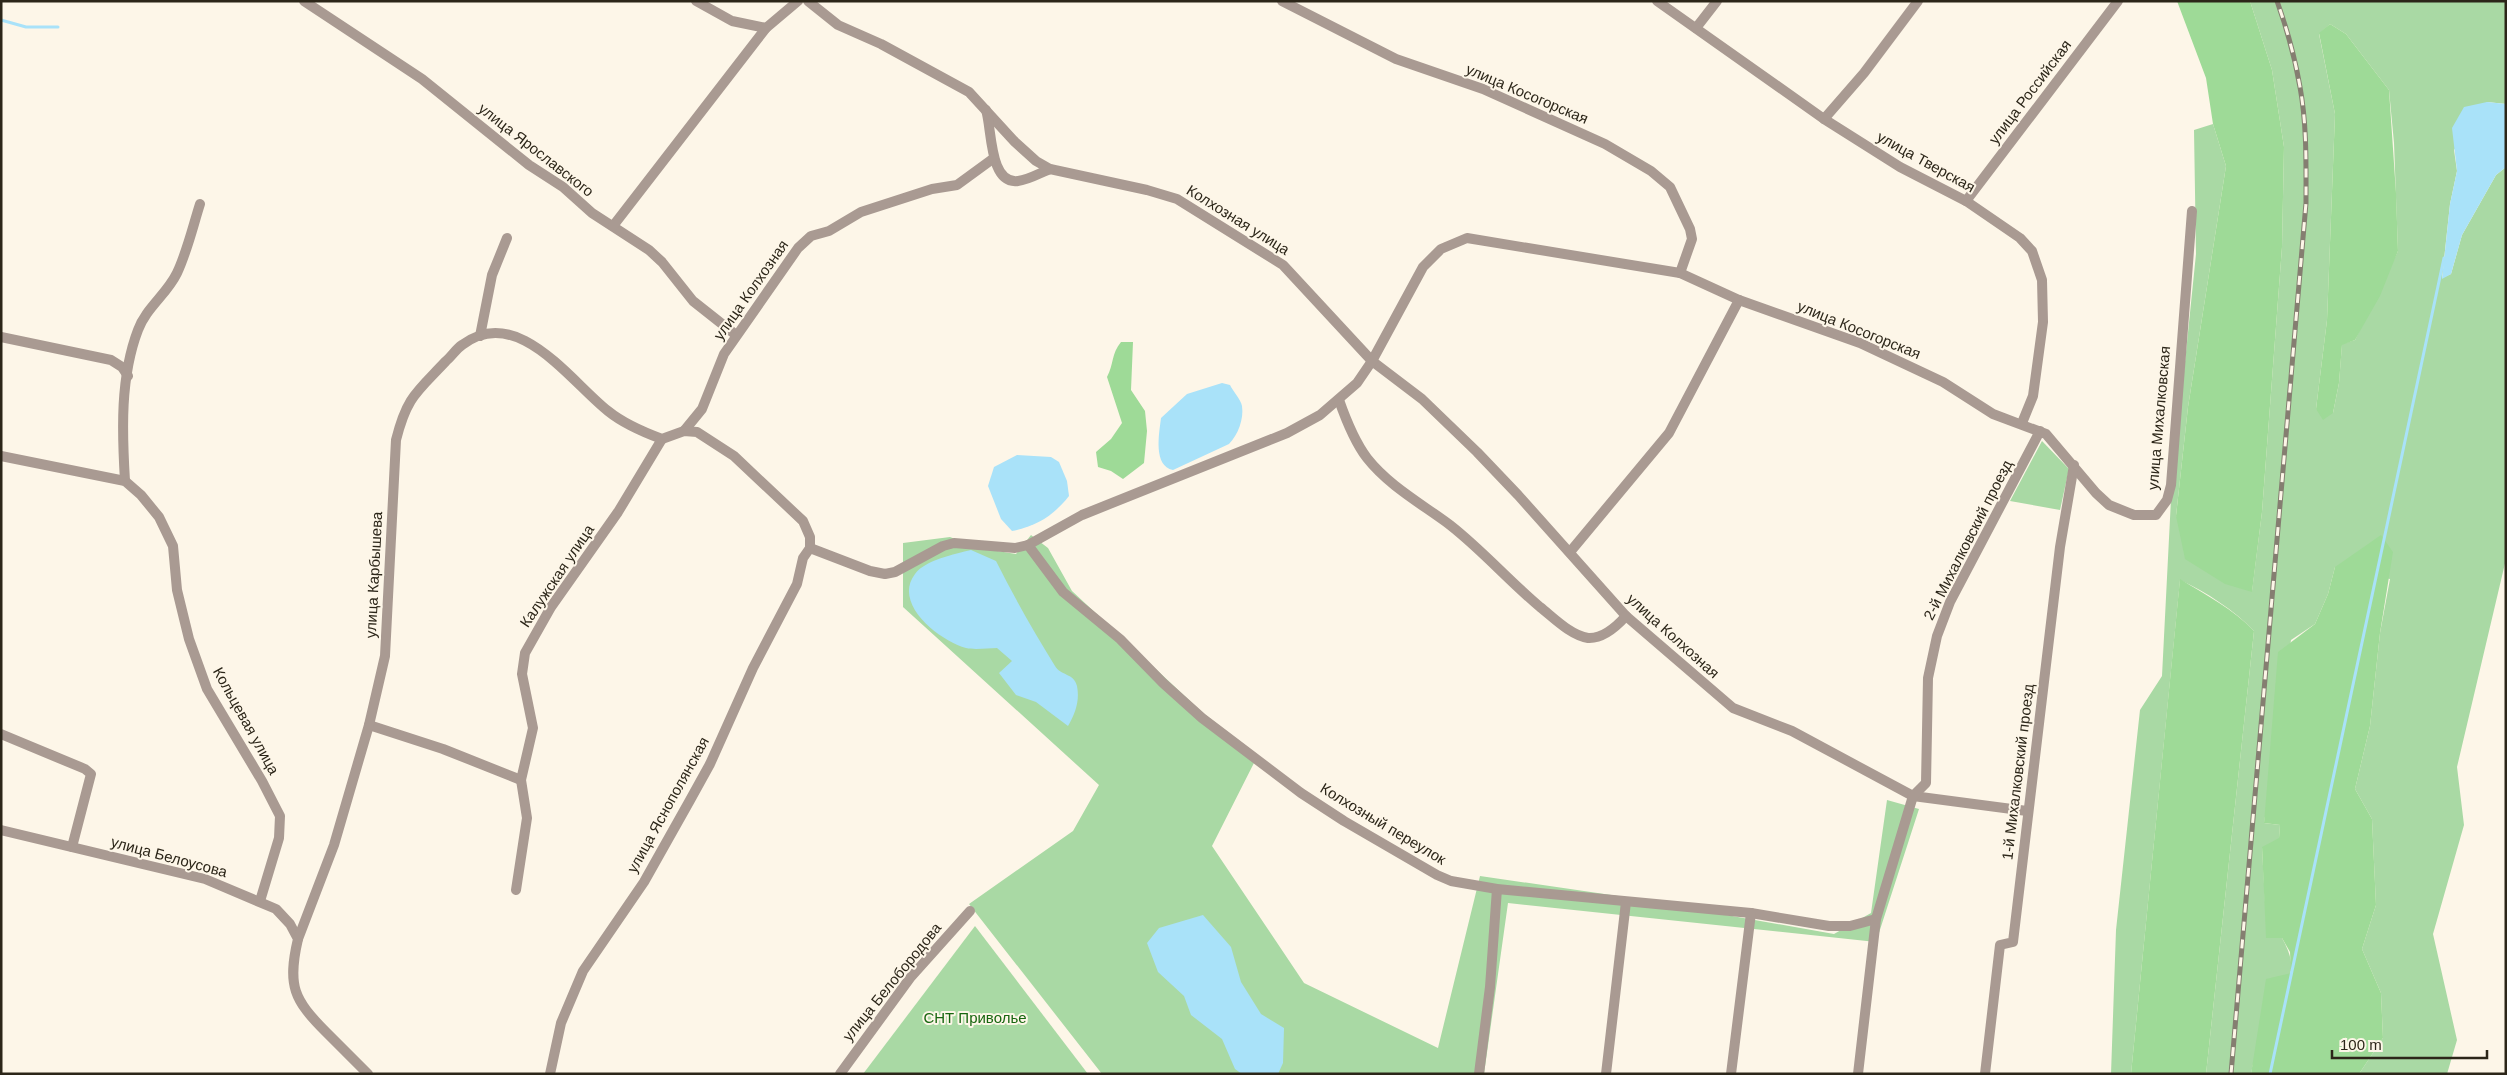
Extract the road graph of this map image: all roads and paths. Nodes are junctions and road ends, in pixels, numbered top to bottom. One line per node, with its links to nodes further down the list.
1 (304, 1): 19 (street, улица Ярославского)
2 (696, 1): 10 (street)
3 (798, 1): 10 (street)
4 (808, 1): 12 (street)
5 (1282, 1): 21 (street, улица Косогорская)
6 (1657, 1): 11 (street, улица Тверская)
7 (1717, 1): 11 (street)
8 (1918, 1): 13 (street)
9 (2118, 1): 16 (street, улица Российская)
10 (766, 28): 19 (street)
11 (1696, 28): 13 (street, улица Тверская)
12 (985, 107): 14 (street); 15 (street, Колхозная улица)
13 (1824, 119): 16 (street, улица Тверская)
14 (991, 160): 15 (street); 23 (street, улица Колхозная)
15 (1050, 169): 26 (street, Колхозная улица)
16 (1966, 201): 29 (street, улица Тверская)
17 (200, 204): 27 (street)
18 (2192, 211): 34 (street, улица Михалковская)
19 (613, 226): 23 (street, улица Ярославского)
20 (508, 238): 24 (street)
21 (1680, 273): 22 (street, улица Косогорская); 26 (street, улица Косогорская)
22 (1739, 300): 29 (street, улица Косогорская); 38 (street)
23 (736, 335): 30 (street, улица Колхозная)
24 (480, 336): 32 (street); 40 (street, улица Карбышева)
25 (1, 337): 27 (street)
26 (1372, 361): 28 (street, улица Косогорская); 38 (street, улица Колхозная)
27 (128, 376): 35 (street)
28 (1339, 400): 36 (street, улица Косогорская); 39 (street)
29 (2022, 423): 31 (street, улица Михалковская)
30 (684, 431): 32 (street); 37 (street)
31 (2040, 431): 34 (street, улица Михалковская); 43 (street, 2-й Михалковский проезд)
32 (662, 439): 42 (street, Калужская улица)
33 (1, 456): 35 (street, Кольцевая улица)
34 (2074, 465): 44 (street, 1-й Михалковский проезд)
35 (124, 482): 49 (street, Кольцевая улица)
36 (1028, 545): 37 (street); 47 (street, Колхозный переулок)
37 (810, 548): 56 (street, улица Яснополянская)
38 (1570, 552): 39 (street, улица Колхозная)
39 (1626, 616): 43 (street, улица Колхозная)
40 (369, 725): 42 (street); 54 (street, улица Карбышева)
41 (1, 734): 46 (street)
42 (521, 780): 48 (street, Калужская улица)
43 (1914, 796): 44 (street, улица Колхозная); 53 (street, 2-й Михалковский проезд)
44 (2027, 811): 62 (street, 1-й Михалковский проезд)
45 (1, 830): 46 (street, улица Белоусова)
46 (72, 846): 49 (street, улица Белоусова)
47 (1497, 889): 50 (street, Колхозный переулок); 58 (street)
48 (516, 890)
49 (260, 901): 54 (street, улица Белоусова)
50 (1626, 902): 52 (street, Колхозный переулок); 59 (street)
51 (970, 911): 57 (street, улица Белобородова)
52 (1751, 913): 53 (street, Колхозный переулок); 60 (street)
53 (1876, 920): 61 (street, 2-й Михалковский проезд)
54 (298, 939): 55 (street)
55 (368, 1074)
56 (550, 1074)
57 (840, 1074)
58 (1480, 1074)
59 (1606, 1074)
60 (1731, 1074)
61 (1858, 1074)
62 (1985, 1074)

